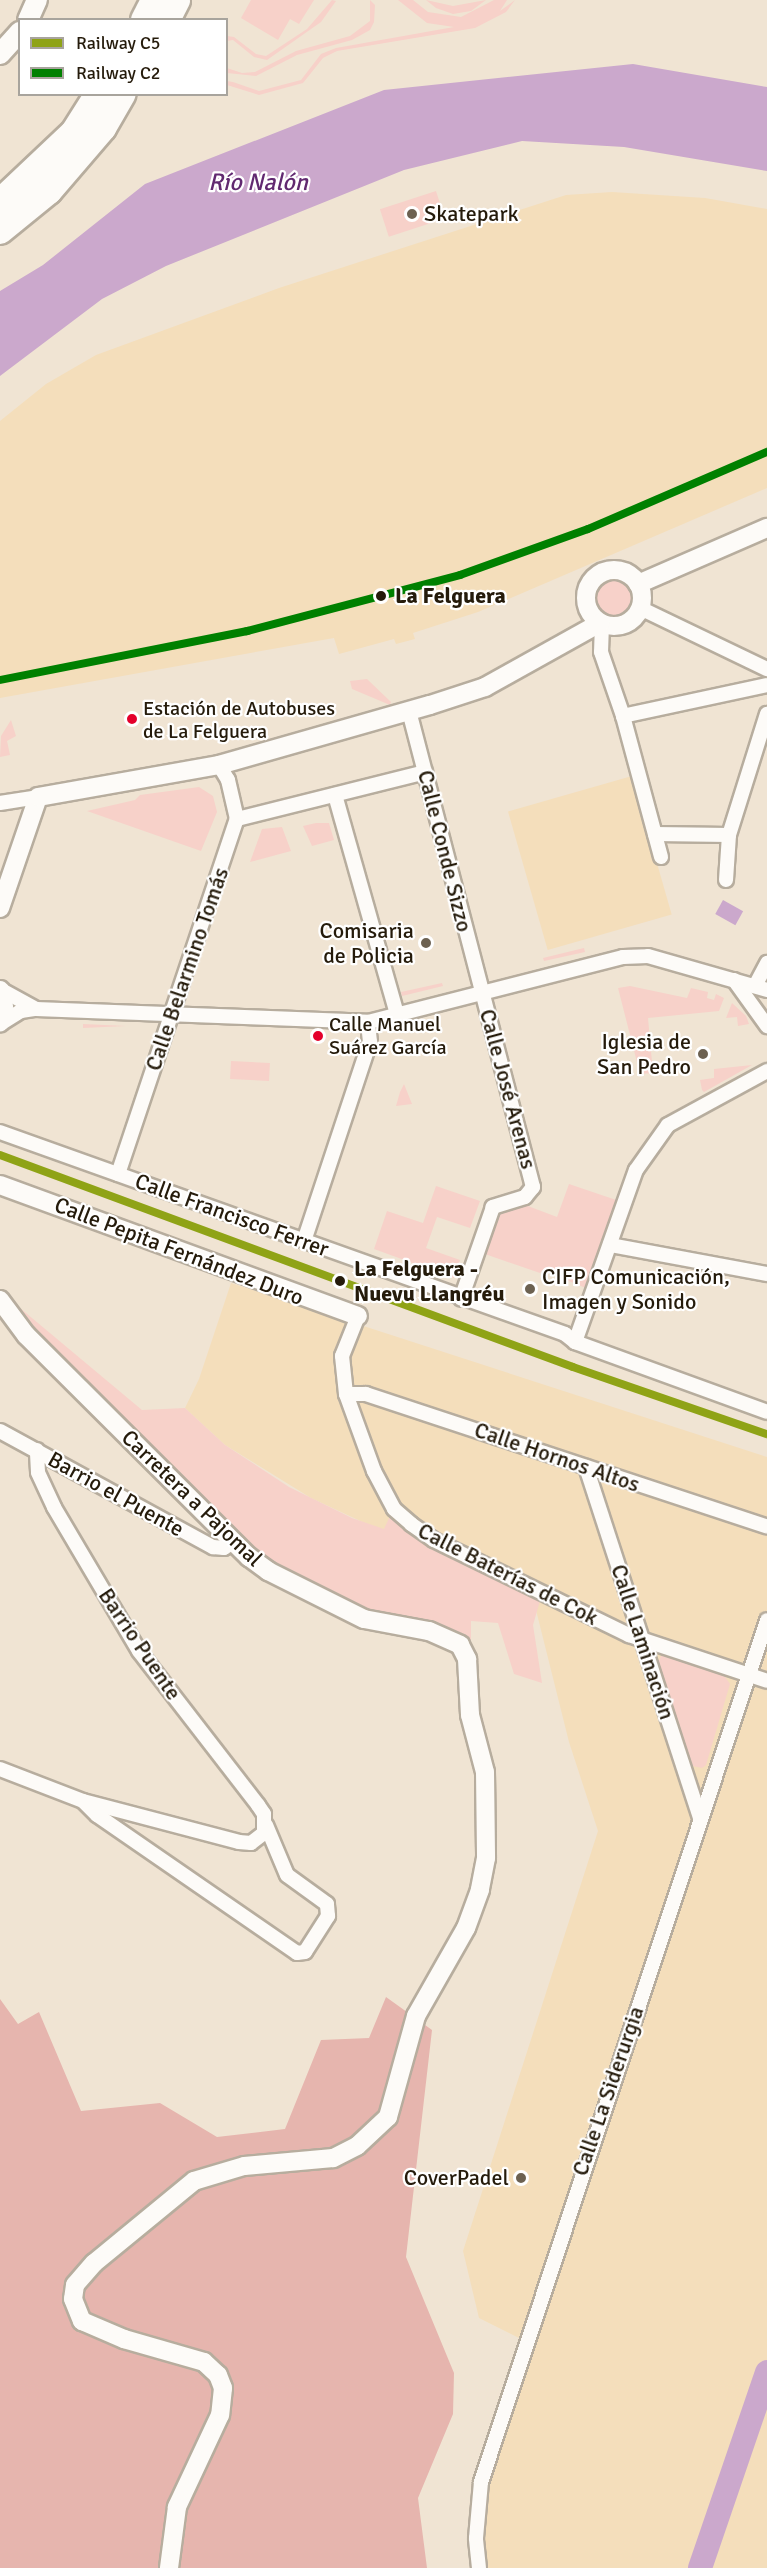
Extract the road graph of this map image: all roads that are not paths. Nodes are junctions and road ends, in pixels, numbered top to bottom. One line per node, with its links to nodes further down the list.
1 (37, 0): 4 (main road)
2 (154, 0): 5 (highway)
3 (177, 0): 6 (highway)
4 (29, 18)
5 (145, 18)
6 (168, 18)
7 (18, 34): 8 (main road)
8 (0, 54)
9 (97, 96): 11 (highway)
10 (122, 96): 12 (highway)
11 (0, 202)
12 (0, 231)
13 (767, 528): 14 (street)
14 (638, 584): 15 (street); 16 (street)
15 (587, 607): 17 (street); 20 (street)
16 (640, 608): 17 (street); 21 (street)
17 (601, 623): 18 (street); 19 (street)
18 (577, 639): 19 (street); 20 (street)
19 (601, 652): 25 (street)
20 (545, 654): 23 (street)
21 (763, 667): 22 (street)
22 (762, 685): 25 (street)
23 (409, 711): 26 (street); 27 (street, Calle Conde Sizzo)
24 (767, 714): 33 (street)
25 (624, 716): 32 (street)
26 (219, 765): 29 (street); 31 (street)
27 (425, 772): 28 (street); 41 (street, Calle Conde Sizzo)
28 (336, 795): 31 (street); 44 (street)
29 (38, 797): 30 (street); 36 (street)
30 (5, 803)
31 (237, 819): 43 (street, Calle Belarmino Tomás)
32 (655, 834): 33 (street); 34 (street)
33 (729, 835): 35 (street)
34 (661, 857)
35 (726, 880)
36 (0, 908)
37 (767, 963): 39 (street)
38 (734, 980): 39 (street); 41 (street); 47 (street)
39 (761, 987)
40 (0, 990): 42 (street); 46 (street)
41 (481, 991): 44 (street); 55 (street, Calle José Arenas)
42 (36, 1009): 43 (street); 46 (street)
43 (173, 1013): 45 (street); 50 (street, Calle Belarmino Tomás)
44 (397, 1014): 45 (street)
45 (368, 1022): 52 (street)
46 (0, 1023)
47 (767, 1026)
48 (767, 1071): 53 (street)
49 (0, 1132): 50 (street, Calle Francisco Ferrer)
50 (118, 1174): 52 (street, Calle Francisco Ferrer)
51 (2, 1191): 57 (street, Calle Pepita Fernández Duro)
52 (304, 1241): 55 (street, Calle Francisco Ferrer)
53 (610, 1245): 54 (street); 58 (street)
54 (767, 1274)
55 (461, 1299): 58 (street, Calle Francisco Ferrer)
56 (0, 1300): 65 (street, Carretera a Pajomal)
57 (349, 1314): 59 (street, Calle Baterías de Cok)
58 (575, 1342): 60 (street, Calle Francisco Ferrer)
59 (346, 1394): 63 (street, Calle Hornos Altos); 67 (street, Calle Baterías de Cok)
60 (767, 1412)
61 (0, 1431): 62 (street, Barrio el Puente)
62 (37, 1450): 65 (street, Barrio el Puente); 73 (street, Barrio Puente)
63 (586, 1467): 64 (street, Calle Hornos Altos); 67 (street, Calle Laminación)
64 (767, 1527)
65 (233, 1542): 74 (street, Carretera a Pajomal)
66 (767, 1620): 68 (street, Calle La Siderurgia)
67 (642, 1639): 68 (street, Calle Baterías de Cok); 72 (street, Calle Laminación)
68 (749, 1675): 69 (street, Calle Baterías de Cok); 72 (street, Calle La Siderurgia)
69 (767, 1681)
70 (0, 1769): 71 (street, Barrio Puente)
71 (83, 1801): 73 (street, Barrio Puente); 73 (street, Barrio Puente)
72 (700, 1817): 75 (street, Calle La Siderurgia)
73 (266, 1825)
74 (169, 2568)
75 (479, 2568)

